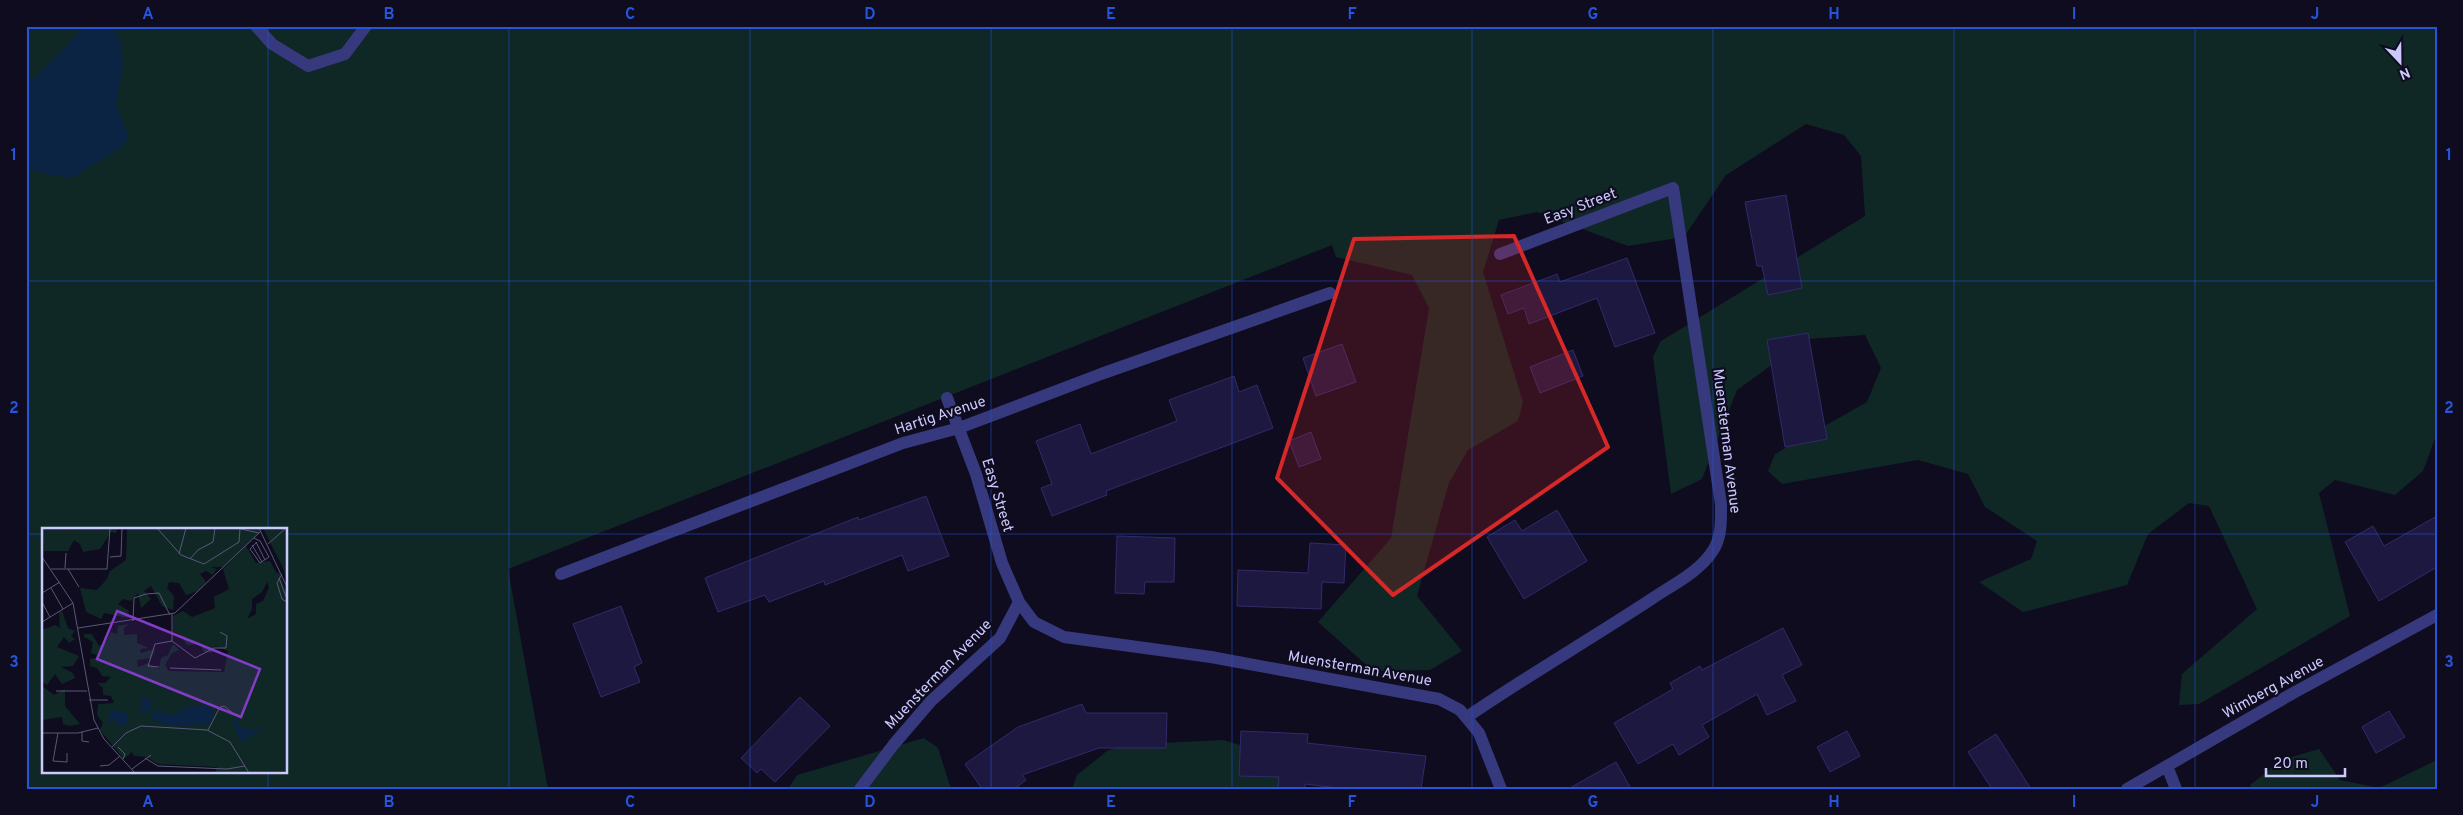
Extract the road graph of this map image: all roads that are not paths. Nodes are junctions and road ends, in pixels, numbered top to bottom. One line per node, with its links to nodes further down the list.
1 (256, 26): 2 (street)
2 (366, 26)
3 (1673, 188): 4 (street, Easy Street); 11 (street, Muensterman Avenue)
4 (1500, 254)
5 (1330, 293): 7 (street, Hartig Avenue)
6 (947, 398): 7 (street, Easy Street)
7 (958, 428): 8 (street, Hartig Avenue); 9 (street, Easy Street)
8 (561, 574)
9 (1019, 602): 11 (street, Muensterman Avenue); 13 (street, Muensterman Avenue)
10 (2437, 615): 12 (street, Wimberg Avenue)
11 (1467, 717): 14 (street)
12 (2167, 766): 15 (street, Wimberg Avenue); 16 (street)
13 (860, 789)
14 (1501, 789)
15 (2127, 789)
16 (2176, 789)

